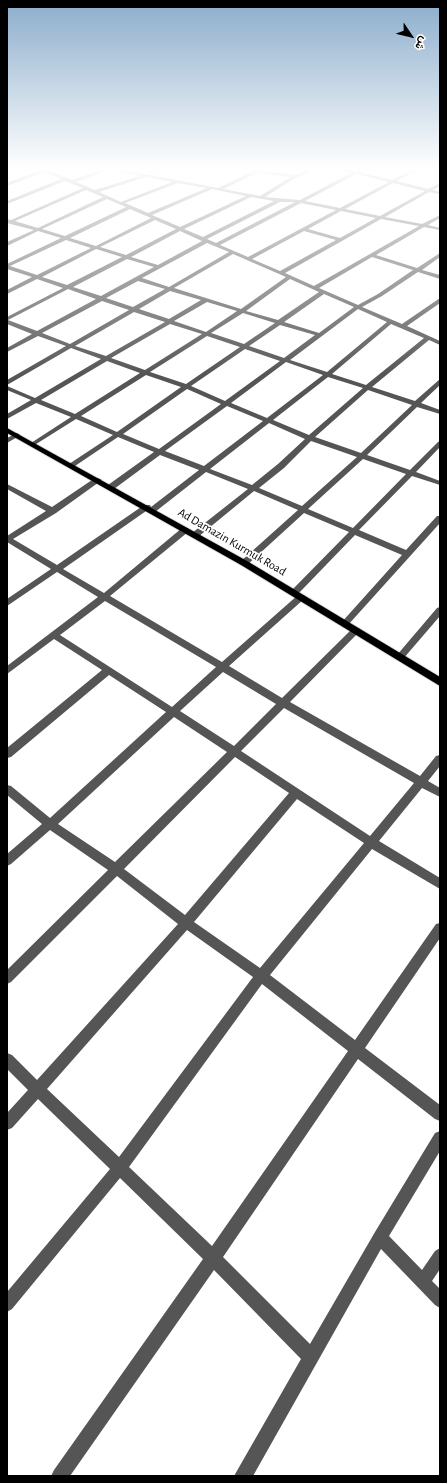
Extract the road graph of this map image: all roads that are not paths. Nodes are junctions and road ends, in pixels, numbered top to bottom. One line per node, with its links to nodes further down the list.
1 (22, 237): 16 (street)
2 (61, 237): 13 (street)
3 (71, 237): 13 (street)
4 (117, 237): 18 (street)
5 (164, 237): 22 (street)
6 (199, 237): 14 (street)
7 (210, 237): 14 (street)
8 (231, 237): 17 (street)
9 (288, 237): 23 (street)
10 (332, 237): 15 (street)
11 (347, 237): 15 (street)
12 (405, 237): 21 (street)
13 (67, 239): 18 (street); 24 (street)
14 (205, 240): 17 (street); 25 (street)
15 (342, 240): 27 (street)
16 (7, 244)
17 (216, 245): 19 (street)
18 (96, 248): 22 (street); 28 (street)
19 (233, 252): 23 (street); 34 (street)
20 (440, 255): 26 (street)
21 (373, 256): 26 (street); 33 (street)
22 (127, 257): 25 (street); 32 (street)
23 (248, 259): 27 (street)
24 (7, 267): 28 (street)
25 (159, 268): 31 (street)
26 (418, 270): 30 (street); 40 (street)
27 (281, 273): 29 (street)
28 (37, 277): 32 (street); 35 (street)
29 (290, 277): 33 (street); 42 (street)
30 (440, 277)
31 (138, 279): 34 (street); 37 (street)
32 (68, 287): 37 (street); 43 (street)
33 (315, 288): 36 (street)
34 (171, 289): 38 (street); 41 (street)
35 (7, 292)
36 (323, 292): 40 (street); 46 (street)
37 (102, 298): 41 (street); 50 (street)
38 (206, 300): 42 (street); 44 (street)
39 (440, 300): 48 (street)
40 (358, 307): 47 (street); 51 (street)
41 (135, 309): 44 (street); 54 (street)
42 (242, 311): 46 (street); 49 (street)
43 (7, 319)
44 (170, 321): 49 (street); 57 (street)
45 (7, 322): 50 (street)
46 (279, 322): 51 (street); 55 (street)
47 (390, 322): 48 (street); 60 (street)
48 (402, 326): 52 (street)
49 (207, 333): 55 (street); 59 (street)
50 (37, 334): 54 (street); 56 (street)
51 (320, 335): 58 (street)
52 (428, 338): 53 (street); 65 (street)
53 (440, 343)
54 (70, 346): 57 (street); 62 (street)
55 (244, 346): 58 (street); 63 (street)
56 (7, 350)
57 (107, 358): 59 (street); 66 (street)
58 (285, 360): 60 (street); 67 (street)
59 (147, 372): 63 (street); 71 (street)
60 (328, 374): 65 (street); 72 (street)
61 (440, 381): 68 (street)
62 (7, 383)
63 (187, 387): 67 (street); 74 (street)
64 (7, 388): 66 (street)
65 (368, 388): 68 (street); 76 (street)
66 (37, 400): 70 (street); 71 (street)
67 (228, 403): 72 (street); 80 (street)
68 (415, 403): 69 (street); 81 (street)
69 (440, 412)
70 (7, 417)
71 (77, 417): 74 (street); 79 (street)
72 (269, 420): 76 (street); 83 (street)
73 (7, 430): 75 (highway, Ad Damazin Kurmuk Road)
74 (116, 434): 80 (street); 82 (street)
75 (17, 435): 77 (street); 79 (highway, Ad Damazin Kurmuk Road)
76 (310, 438): 81 (street); 89 (street)
77 (7, 441)
78 (440, 443): 84 (street)
79 (33, 444): 82 (highway, Ad Damazin Kurmuk Road)
80 (160, 452): 83 (street); 88 (street)
81 (362, 456): 84 (street); 91 (street)
82 (72, 466): 85 (highway, Ad Damazin Kurmuk Road)
83 (205, 470): 89 (street); 90 (street)
84 (410, 472): 86 (street); 95 (street)
85 (98, 480): 88 (highway, Ad Damazin Kurmuk Road); 92 (street)
86 (440, 483)
87 (7, 486): 92 (street)
88 (111, 487): 90 (highway, Ad Damazin Kurmuk Road)
89 (253, 488): 91 (street); 96 (street)
90 (150, 509): 94 (highway, Ad Damazin Kurmuk Road); 100 (street)
91 (302, 509): 95 (street); 99 (street)
92 (53, 511): 97 (street)
93 (440, 518): 98 (street)
94 (185, 530): 96 (highway, Ad Damazin Kurmuk Road); 102 (street)
95 (355, 532): 98 (street); 101 (street)
96 (195, 535): 99 (highway, Ad Damazin Kurmuk Road)
97 (7, 539): 100 (street)
98 (408, 554): 105 (street)
99 (244, 563): 101 (highway, Ad Damazin Kurmuk Road)
100 (57, 569): 102 (street); 103 (street)
101 (297, 595): 105 (highway, Ad Damazin Kurmuk Road); 109 (street)
102 (104, 597): 107 (street); 109 (street)
103 (7, 603)
104 (440, 610): 108 (street)
105 (345, 624): 106 (highway, Ad Damazin Kurmuk Road)
106 (356, 630): 108 (highway, Ad Damazin Kurmuk Road); 113 (street)
107 (54, 635): 110 (street); 111 (street)
108 (400, 657): 112 (highway, Ad Damazin Kurmuk Road)
109 (222, 666): 113 (street); 114 (street)
110 (108, 670): 114 (street); 116 (street)
111 (7, 671)
112 (440, 682)
113 (283, 703): 115 (street); 118 (street)
114 (172, 712): 115 (street); 122 (street)
115 (234, 751): 120 (street); 125 (street)
116 (7, 754)
117 (440, 759): 118 (street)
118 (422, 782): 121 (street); 123 (street)
119 (7, 790): 122 (street)
120 (296, 793): 123 (street); 127 (street)
121 (440, 793)
122 (50, 824): 124 (street); 125 (street)
123 (372, 843): 126 (street); 129 (street)
124 (7, 861)
125 (116, 869): 127 (street); 130 (street)
126 (440, 884)
127 (186, 923): 129 (street); 133 (street)
128 (440, 928): 131 (street)
129 (262, 976): 131 (street); 137 (street)
130 (7, 978)
131 (356, 1050): 134 (street); 140 (street)
132 (7, 1060): 133 (street)
133 (36, 1089): 135 (street); 137 (street)
134 (440, 1114)
135 (7, 1123)
136 (440, 1138): 138 (street)
137 (119, 1169): 140 (street); 143 (street)
138 (380, 1237): 141 (street); 144 (street)
139 (440, 1256): 141 (street)
140 (213, 1258): 144 (street); 145 (street)
141 (422, 1282): 142 (street)
142 (440, 1300)
143 (7, 1304)
144 (311, 1357): 146 (street)
145 (60, 1476)
146 (243, 1476)

